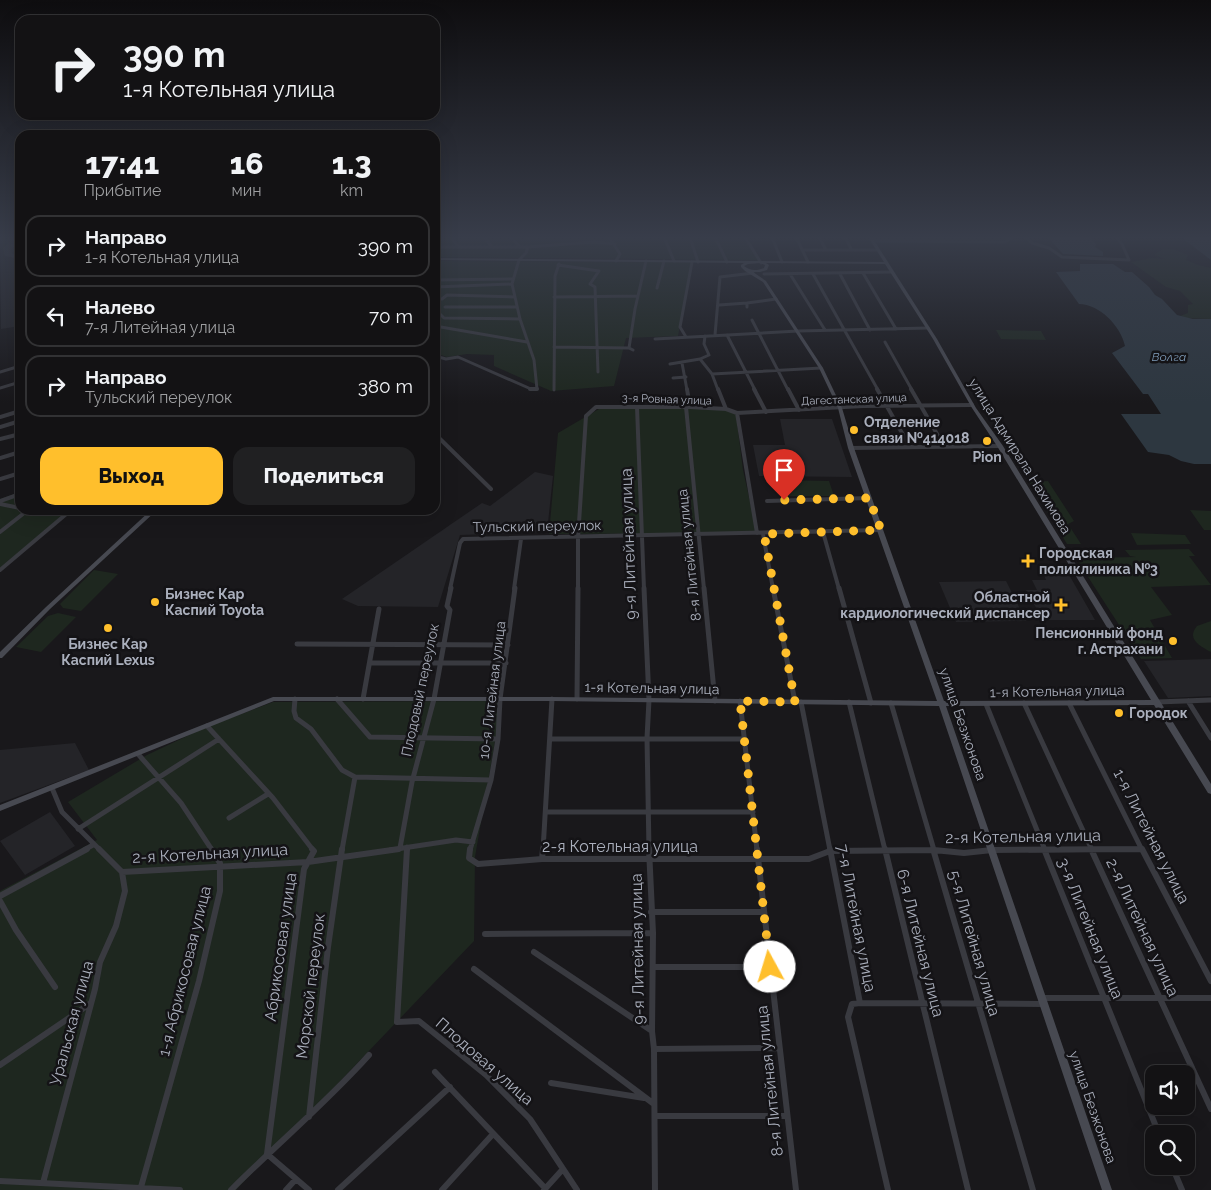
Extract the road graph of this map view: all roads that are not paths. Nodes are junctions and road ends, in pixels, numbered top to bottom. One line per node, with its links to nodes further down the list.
1 (515, 293): 15 (street)
2 (554, 293): 16 (street)
3 (594, 293): 13 (street)
4 (639, 293): 14 (street)
5 (686, 293): 36 (street)
6 (719, 293): 19 (street)
7 (772, 293): 18 (main road, улица Безжонова)
8 (802, 293): 29 (street)
9 (824, 293): 30 (street)
10 (850, 293): 31 (street)
11 (875, 293): 27 (street)
12 (905, 293): 26 (main road, улица Адмирала Нахимова)
13 (594, 296): 14 (street); 16 (street); 40 (street)
14 (638, 296): 40 (street)
15 (516, 297): 17 (street); 21 (street)
16 (554, 297): 41 (street)
17 (440, 299)
18 (776, 299): 19 (street); 28 (main road, улица Безжонова)
19 (719, 305): 33 (street)
20 (445, 306): 21 (street)
21 (517, 307): 23 (street)
22 (440, 314): 23 (street)
23 (520, 319): 38 (street)
24 (752, 320): 32 (street)
25 (440, 327): 38 (street)
26 (928, 328): 27 (street); 59 (main road, улица Адмирала Нахимова)
27 (896, 329): 31 (street)
28 (798, 330): 29 (street); 32 (street); 47 (main road, улица Безжонова)
29 (825, 330): 30 (street)
30 (845, 330): 31 (street); 60 (street)
31 (870, 330)
32 (758, 333): 34 (street); 48 (street)
33 (715, 335): 34 (street); 35 (street)
34 (727, 335): 51 (street)
35 (705, 336): 36 (street); 43 (street)
36 (686, 337): 37 (street)
37 (655, 339)
38 (527, 342): 42 (street)
39 (885, 342): 58 (street)
40 (596, 347): 41 (street); 50 (street)
41 (554, 348): 57 (street)
42 (440, 357)
43 (700, 359): 44 (street); 52 (street)
44 (682, 363): 45 (street); 53 (street, 8-я Литейная улица)
45 (670, 364)
46 (15, 368): 49 (street)
47 (821, 368): 48 (street); 63 (main road, улица Безжонова)
48 (778, 370): 51 (street); 65 (street)
49 (0, 372)
50 (598, 372)
51 (747, 372): 52 (street); 67 (street)
52 (712, 374): 64 (street)
53 (686, 377): 54 (street); 62 (street, 8-я Литейная улица)
54 (673, 378)
55 (15, 384): 56 (street)
56 (0, 388)
57 (554, 390)
58 (919, 405): 59 (street, Дагестанская улица); 60 (street, Дагестанская улица); 75 (street)
59 (972, 405): 76 (main road, улица Адмирала Нахимова)
60 (886, 406): 63 (street, Дагестанская улица); 77 (street)
61 (637, 407): 62 (street, 3-я Ровная улица); 98 (street, 9-я Литейная улица); 99 (street, 3-я Ровная улица)
62 (688, 407): 64 (street, 3-я Ровная улица); 96 (street, 8-я Литейная улица)
63 (840, 408): 65 (street, Дагестанская улица); 78 (main road, улица Безжонова)
64 (726, 409): 68 (street, 3-я Ровная улица)
65 (799, 410): 67 (street, Дагестанская улица)
66 (15, 412): 69 (street)
67 (766, 412): 68 (street, Дагестанская улица)
68 (737, 413): 95 (street)
69 (0, 417)
70 (15, 423): 71 (street)
71 (0, 427)
72 (15, 435): 73 (street)
73 (0, 439)
74 (440, 439): 83 (street)
75 (944, 446): 76 (street); 77 (street)
76 (1000, 446): 127 (main road, улица Адмирала Нахимова)
77 (910, 447): 78 (street)
78 (851, 448): 85 (main road, улица Безжонова)
79 (15, 454): 80 (street)
80 (0, 458)
81 (15, 474): 82 (street)
82 (0, 479)
83 (491, 489)
84 (15, 496): 87 (street)
85 (869, 498): 86 (street); 92 (main road, улица Безжонова)
86 (767, 501)
87 (0, 502): 88 (street)
88 (15, 506)
89 (22, 515): 93 (street)
90 (66, 515): 102 (street)
91 (149, 515): 108 (main road)
92 (881, 530): 94 (street, Тульский переулок); 132 (main road, улица Безжонова)
93 (0, 532)
94 (823, 532): 97 (street, Тульский переулок); 128 (street)
95 (757, 533): 96 (street, Тульский переулок); 97 (street, Тульский переулок)
96 (700, 534): 98 (street, Тульский переулок); 122 (street, 8-я Литейная улица)
97 (764, 534): 125 (street, 7-я Литейная улица)
98 (641, 535): 99 (street, Тульский переулок); 120 (street, 9-я Литейная улица)
99 (578, 538): 101 (street, Тульский переулок); 119 (street)
100 (463, 539): 101 (street, Тульский переулок); 106 (street, Плодовый переулок)
101 (521, 539): 107 (street, 10-я Литейная улица)
102 (0, 570)
103 (379, 609): 105 (street)
104 (297, 644): 105 (street)
105 (373, 645): 106 (street); 110 (street)
106 (443, 645): 107 (street); 111 (street, Плодовый переулок)
107 (508, 645): 112 (street, 10-я Литейная улица)
108 (4, 647): 109 (main road)
109 (0, 656)
110 (370, 663): 111 (street); 115 (street)
111 (439, 663): 112 (street); 116 (street, Плодовый переулок)
112 (506, 663): 117 (street, 10-я Литейная улица)
113 (295, 699): 114 (main road, 1-я Котельная улица); 134 (main road, 1-я Котельная улица); 144 (street)
114 (337, 699): 115 (main road, 1-я Котельная улица); 135 (street)
115 (363, 699): 116 (main road, 1-я Котельная улица)
116 (434, 699): 117 (main road, 1-я Котельная улица); 135 (street, Плодовый переулок)
117 (500, 699): 118 (main road, 1-я Котельная улица); 141 (street, 10-я Литейная улица)
118 (552, 699): 119 (main road, 1-я Котельная улица); 140 (street)
119 (577, 699): 120 (main road, 1-я Котельная улица)
120 (649, 700): 122 (main road, 1-я Котельная улица); 136 (street, 9-я Литейная улица)
121 (1211, 700): 124 (street, 1-я Котельная улица)
122 (716, 701): 123 (main road, 1-я Котельная улица)
123 (740, 701): 125 (main road, 1-я Котельная улица); 137 (street, 8-я Литейная улица)
124 (1188, 701): 127 (street, 1-я Котельная улица); 138 (street)
125 (798, 702): 126 (main road, 1-я Котельная улица); 165 (street, 7-я Литейная улица)
126 (848, 702): 128 (main road, 1-я Котельная улица); 164 (street, 6-я Литейная улица)
127 (1158, 702): 131 (main road, 1-я Котельная улица); 148 (main road, улица Адмирала Нахимова)
128 (870, 703): 129 (main road, 1-я Котельная улица)
129 (891, 703): 132 (main road, 1-я Котельная улица); 162 (street, 5-я Литейная улица)
130 (1024, 703): 131 (main road, 1-я Котельная улица); 133 (main road, 1-я Котельная улица); 160 (street, 2-я Литейная улица)
131 (1069, 703): 161 (street, 1-я Литейная улица)
132 (942, 704): 133 (main road, 1-я Котельная улица); 163 (main road, улица Безжонова)
133 (986, 704): 159 (street, 3-я Литейная улица)
134 (207, 726): 139 (street, Абрикосовая улица); 142 (main road)
135 (424, 738): 141 (street); 145 (street, Плодовый переулок)
136 (647, 738): 137 (street); 140 (street); 153 (street, 9-я Литейная улица)
137 (745, 738): 152 (street, 8-я Литейная улица)
138 (1211, 738)
139 (218, 739): 143 (street); 149 (street, Абрикосовая улица)
140 (550, 739): 151 (street)
141 (498, 740): 146 (street, 10-я Литейная улица)
142 (138, 754): 143 (street, 1-я Абрикосовая улица); 147 (main road)
143 (159, 776): 155 (street); 171 (street, 1-я Абрикосовая улица)
144 (355, 777): 145 (street); 166 (street, Морской переулок)
145 (413, 778): 146 (street); 158 (street, Плодовый переулок)
146 (491, 780): 156 (street, 10-я Литейная улица)
147 (52, 788): 150 (main road); 155 (street)
148 (1211, 791)
149 (268, 794): 154 (street); 170 (street, Абрикосовая улица)
150 (0, 808)
151 (546, 812): 153 (street); 167 (street)
152 (753, 812): 153 (street); 169 (street, 8-я Литейная улица)
153 (648, 813): 168 (street, 9-я Литейная улица)
154 (228, 818)
155 (78, 829): 157 (street)
156 (473, 842): 158 (street, 2-я Котельная улица); 167 (street, 2-я Котельная улица)
157 (93, 845): 172 (street); 173 (street)
158 (403, 848): 166 (street, 2-я Котельная улица); 193 (street, Плодовый переулок)
159 (1045, 849): 160 (street, 2-я Котельная улица); 163 (street, 2-я Котельная улица); 185 (street, 3-я Литейная улица)
160 (1092, 849): 161 (street, 2-я Котельная улица); 186 (street, 2-я Литейная улица)
161 (1142, 849): 183 (street, 1-я Литейная улица)
162 (934, 850): 163 (street, 2-я Котельная улица); 164 (street, 2-я Котельная улица); 192 (street, 5-я Литейная улица)
163 (992, 850): 188 (main road, улица Безжонова)
164 (884, 851): 165 (street, 2-я Котельная улица); 191 (street, 6-я Литейная улица)
165 (830, 852): 169 (street, 2-я Котельная улица); 190 (street, 7-я Литейная улица)
166 (340, 858): 170 (street, 2-я Котельная улица); 207 (street, Морской переулок)
167 (542, 859): 168 (street, 2-я Котельная улица)
168 (649, 860): 169 (street, 2-я Котельная улица); 175 (street, 9-я Литейная улица)
169 (758, 860): 176 (street, 8-я Литейная улица)
170 (308, 862): 171 (street, 2-я Котельная улица); 210 (street, Абрикосовая улица)
171 (220, 868): 172 (street, 2-я Котельная улица); 217 (street, 1-я Абрикосовая улица)
172 (122, 872): 189 (street, Уральская улица)
173 (0, 896)
174 (0, 901): 184 (street)
175 (650, 912): 176 (street); 177 (street, 9-я Литейная улица)
176 (764, 912): 181 (street, 8-я Литейная улица)
177 (653, 933): 178 (street); 180 (street, 9-я Литейная улица)
178 (485, 934)
179 (534, 952): 194 (street)
180 (653, 967): 181 (street); 194 (street, 9-я Литейная улица)
181 (770, 967): 195 (street, 8-я Литейная улица)
182 (474, 969): 202 (street)
183 (1211, 980)
184 (55, 987)
185 (1104, 997): 186 (street); 188 (street); 208 (street, 3-я Литейная улица)
186 (1160, 997): 187 (street); 204 (street, 2-я Литейная улица)
187 (1211, 998)
188 (1043, 1001): 192 (street); 232 (main road, улица Безжонова)
189 (91, 1003): 198 (street); 215 (street, Уральская улица)
190 (860, 1003): 191 (street); 229 (street, 7-я Литейная улица)
191 (922, 1003): 192 (street); 230 (street, 6-я Литейная улица)
192 (979, 1004): 231 (street, 5-я Литейная улица)
193 (397, 1022): 211 (street, Плодовая улица)
194 (652, 1031): 196 (street, 9-я Литейная улица)
195 (779, 1048): 196 (street); 206 (street, 8-я Литейная улица)
196 (654, 1049): 203 (street, 9-я Литейная улица)
197 (369, 1055): 207 (street)
198 (0, 1065)
199 (435, 1072): 201 (street)
200 (551, 1083): 202 (street)
201 (450, 1087): 209 (street); 224 (street)
202 (645, 1098): 203 (street)
203 (654, 1104): 205 (street, 9-я Литейная улица)
204 (1211, 1108)
205 (655, 1116): 206 (street); 227 (street, 9-я Литейная улица)
206 (786, 1116): 228 (street, 8-я Литейная улица)
207 (308, 1117): 210 (street)
208 (1155, 1125)
209 (492, 1134): 219 (street); 225 (street)
210 (267, 1154): 213 (street); 221 (street)
211 (563, 1168): 219 (street); 226 (street, Плодовая улица)
212 (1176, 1175): 233 (street)
213 (296, 1179): 222 (street); 223 (street)
214 (0, 1181): 215 (street)
215 (43, 1183): 216 (street)
216 (63, 1187): 218 (street)
217 (141, 1187): 218 (street); 220 (street)
218 (131, 1188)
219 (545, 1189)
220 (180, 1190)
221 (231, 1190)
222 (286, 1190)
223 (309, 1190)
224 (338, 1190)
225 (442, 1190)
226 (578, 1190)
227 (655, 1190)
228 (796, 1190)
229 (888, 1190)
230 (968, 1190)
231 (1033, 1190)
232 (1107, 1190)
233 (1182, 1190)

